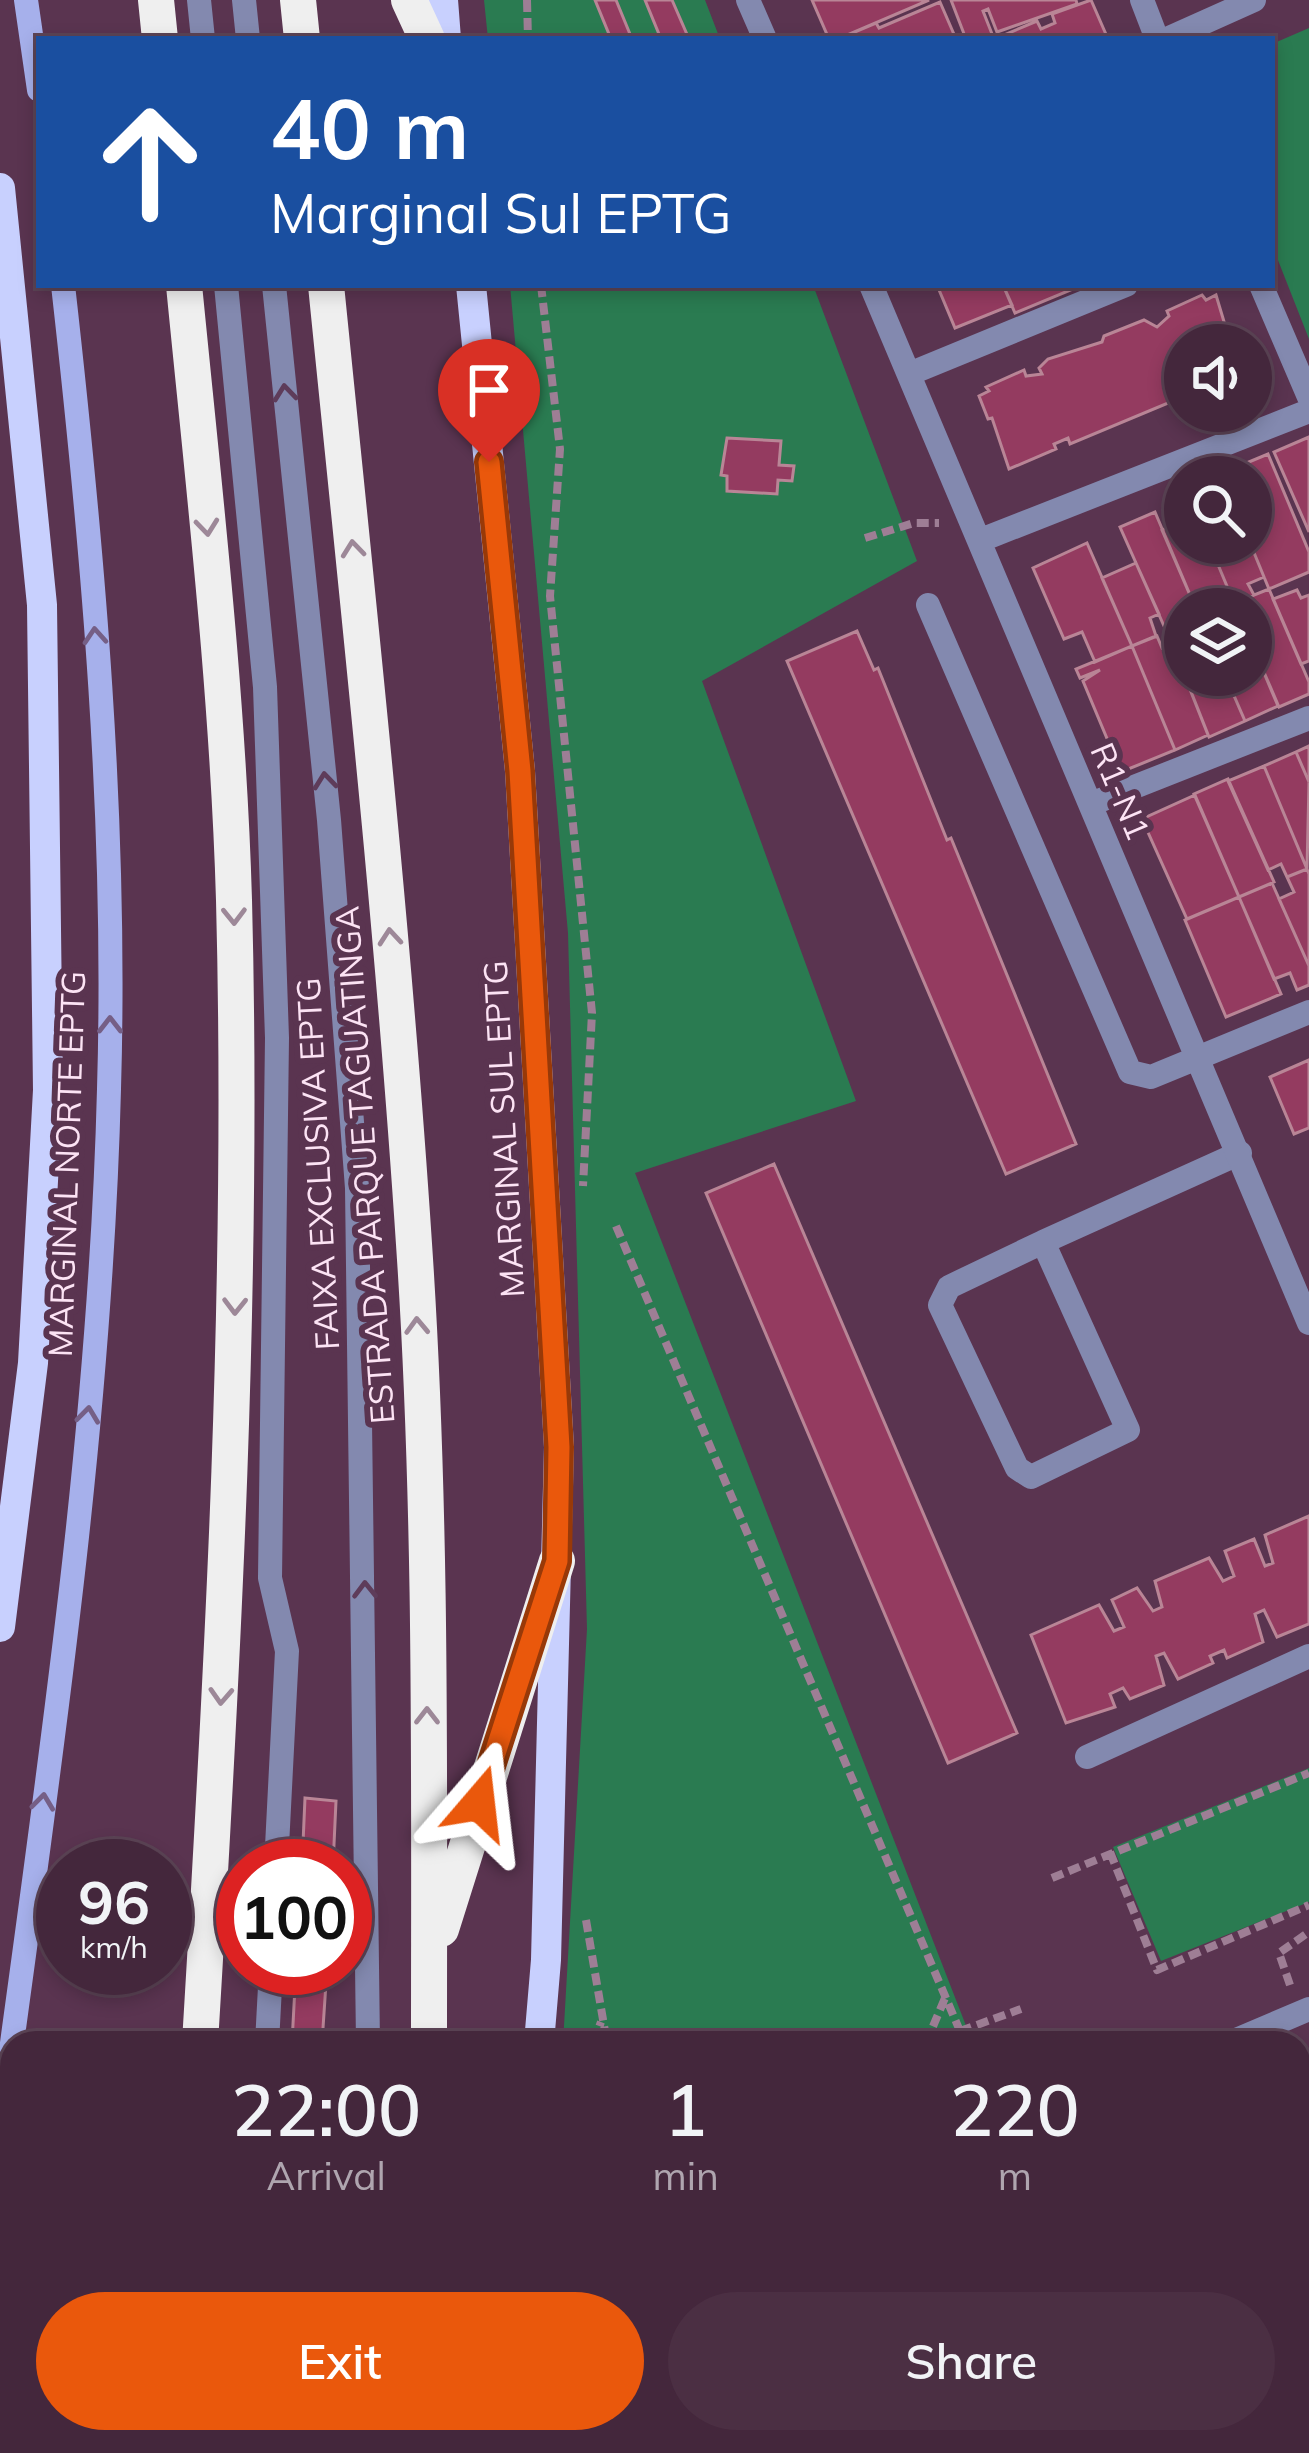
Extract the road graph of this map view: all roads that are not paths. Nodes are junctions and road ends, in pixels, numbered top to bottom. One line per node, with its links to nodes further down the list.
1 (26, 0): 20 (main road)
2 (156, 0): 11 (highway)
3 (199, 0): 12 (street)
4 (244, 0): 13 (street)
5 (298, 0): 14 (highway)
6 (409, 0): 15 (highway)
7 (443, 0): 16 (main road)
8 (748, 0): 17 (street)
9 (1142, 0): 18 (street)
10 (1254, 0): 19 (street)
11 (160, 36)
12 (203, 36)
13 (248, 36)
14 (302, 36)
15 (427, 36)
16 (446, 36)
17 (764, 36)
18 (1156, 36)
19 (1174, 36)
20 (36, 69)
21 (0, 188): 44 (main road, MARGINAL NORTE EPTG)
22 (63, 288): 51 (main road, MARGINAL NORTE EPTG, one-way to 22)
23 (184, 288): 52 (highway, one-way to 52)
24 (226, 288): 47 (street, FAIXA EXCLUSIVA EPTG)
25 (274, 288): 54 (street, FAIXA EXCLUSIVA EPTG, one-way to 25)
26 (326, 288): 48 (highway, ESTRADA PARQUE TAGUATINGA, one-way to 26)
27 (471, 288): 43 (main road, MARGINAL SUL EPTG)
28 (872, 288): 31 (street, R1-N1)
29 (1119, 288): 31 (street)
30 (1262, 288): 32 (street)
31 (909, 374): 34 (street, R1-N1)
32 (1309, 397)
33 (1309, 411): 34 (street)
34 (977, 531): 37 (street, R1-N1)
35 (928, 605): 39 (street)
36 (1309, 718): 37 (street)
37 (1091, 804): 39 (street, R1-N1)
38 (1309, 1012): 39 (street)
39 (1200, 1057): 40 (street, R1-N1)
40 (1240, 1154): 41 (street); 42 (street, R1-N1)
41 (1043, 1242): 41 (street)
42 (1309, 1323)
43 (557, 1561): 48 (highway); 56 (main road, MARGINAL SUL EPTG)
44 (0, 1627)
45 (1309, 1657): 46 (street)
46 (1087, 1757)
47 (277, 1839)
48 (429, 1966): 55 (highway, ESTRADA PARQUE TAGUATINGA)
49 (270, 1995): 53 (street)
50 (1304, 2011): 57 (street)
51 (14, 2031)
52 (201, 2031)
53 (268, 2031)
54 (368, 2031)
55 (429, 2031)
56 (539, 2031)
57 (1257, 2031)

